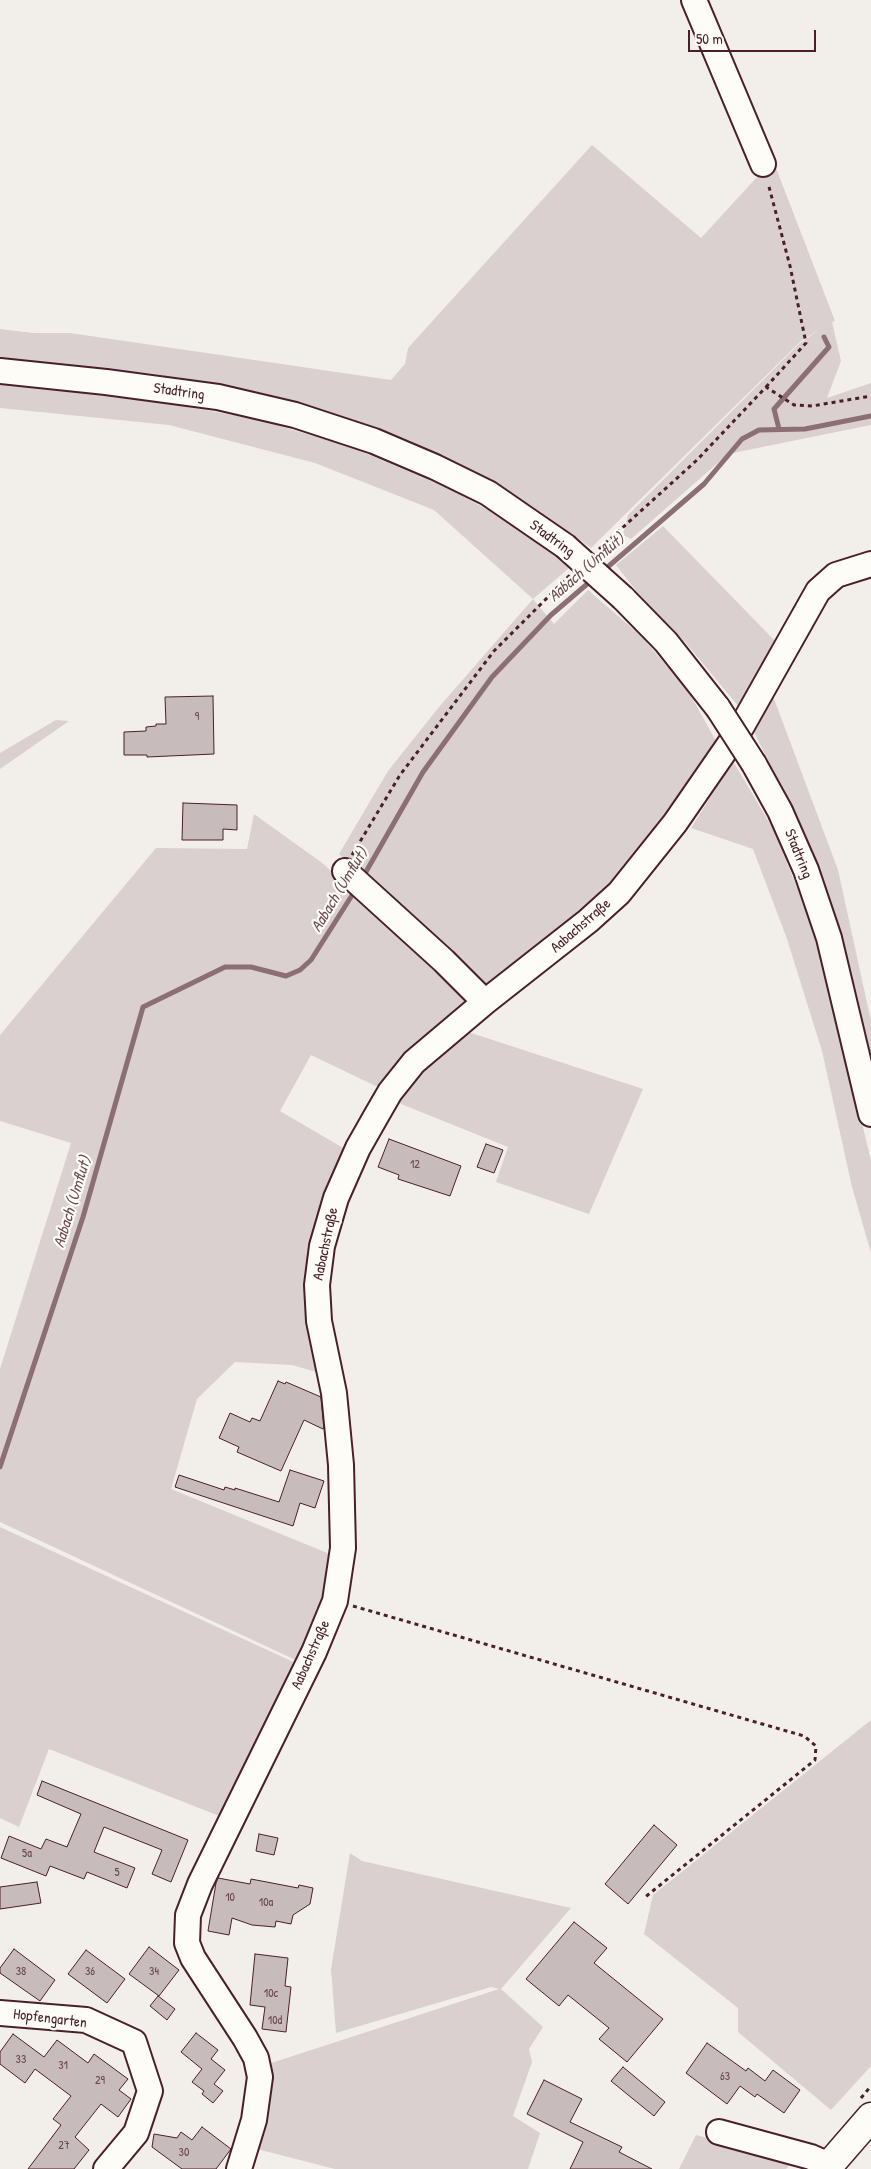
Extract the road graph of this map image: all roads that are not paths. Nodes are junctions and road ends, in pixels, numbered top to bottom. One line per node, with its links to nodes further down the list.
1 (694, 0): 2 (street)
2 (763, 164)
3 (0, 370): 7 (street, Stadtring, bridge)
4 (871, 564): 6 (street, Aabachstraße)
5 (354, 880): 6 (street)
6 (485, 1002): 13 (street, Aabachstraße)
7 (871, 1114)
8 (0, 2013): 12 (street, Hopfengarten)
9 (871, 2117): 11 (main road)
10 (719, 2132): 11 (street)
11 (827, 2167)
12 (106, 2169)
13 (239, 2169)

